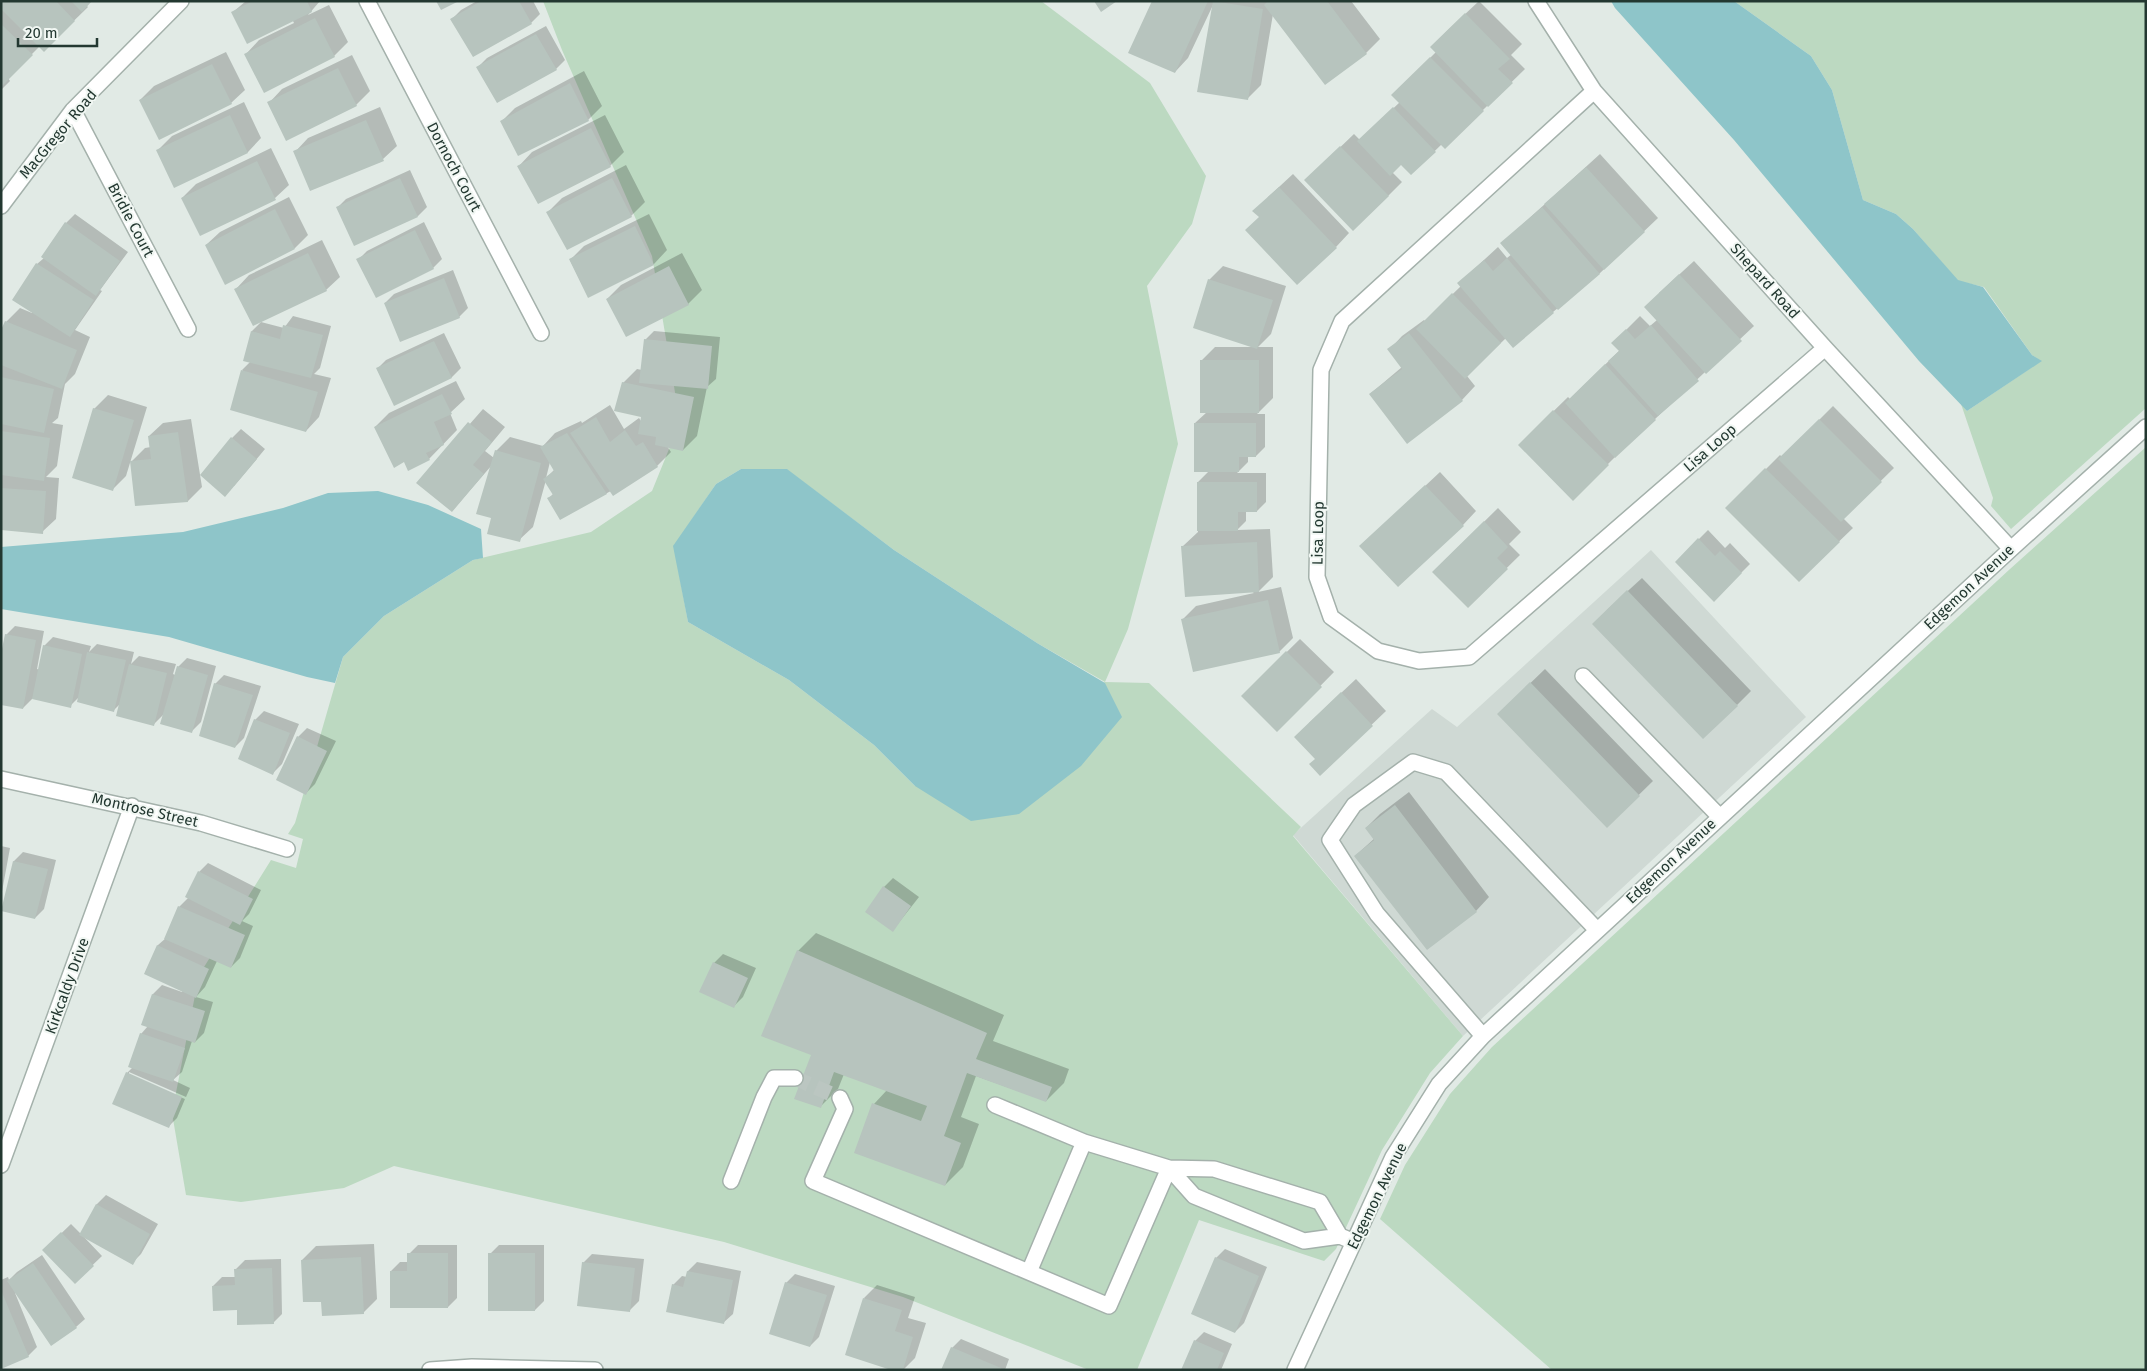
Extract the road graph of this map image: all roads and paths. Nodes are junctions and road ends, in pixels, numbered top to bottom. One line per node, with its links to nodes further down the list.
1 (181, 1): 5 (street, MacGregor Road)
2 (367, 1): 8 (street, Dornoch Court)
3 (1536, 1): 4 (street, Shepard Road)
4 (1594, 91): 9 (street, Shepard Road); 9 (street, Lisa Loop)
5 (73, 110): 6 (street, MacGregor Road); 7 (street, Bridie Court)
6 (1, 206)
7 (188, 330)
8 (541, 332)
9 (1825, 348): 11 (street, Shepard Road)
10 (2146, 427): 11 (street, Edgemon Avenue)
11 (2011, 549): 15 (street, Edgemon Avenue)
12 (1583, 676): 15 (street)
13 (1, 779): 14 (street, Montrose Street)
14 (132, 806): 16 (street, Montrose Street); 23 (street, Kirkcaldy Drive)
15 (1719, 816): 17 (street, Edgemon Avenue)
16 (287, 849)
17 (1597, 930): 18 (street, Edgemon Avenue); 18 (street)
18 (1483, 1036): 27 (street, Edgemon Avenue)
19 (795, 1078): 25 (street)
20 (840, 1098): 28 (street)
21 (995, 1105): 22 (street)
22 (1084, 1142): 24 (street); 28 (street)
23 (1, 1165)
24 (1169, 1168): 26 (street); 26 (street); 28 (street)
25 (731, 1181)
26 (1340, 1236): 27 (street)
27 (1354, 1242): 31 (street, Edgemon Avenue)
28 (1029, 1272)
29 (430, 1370): 30 (street)
30 (595, 1370)
31 (1295, 1370)

